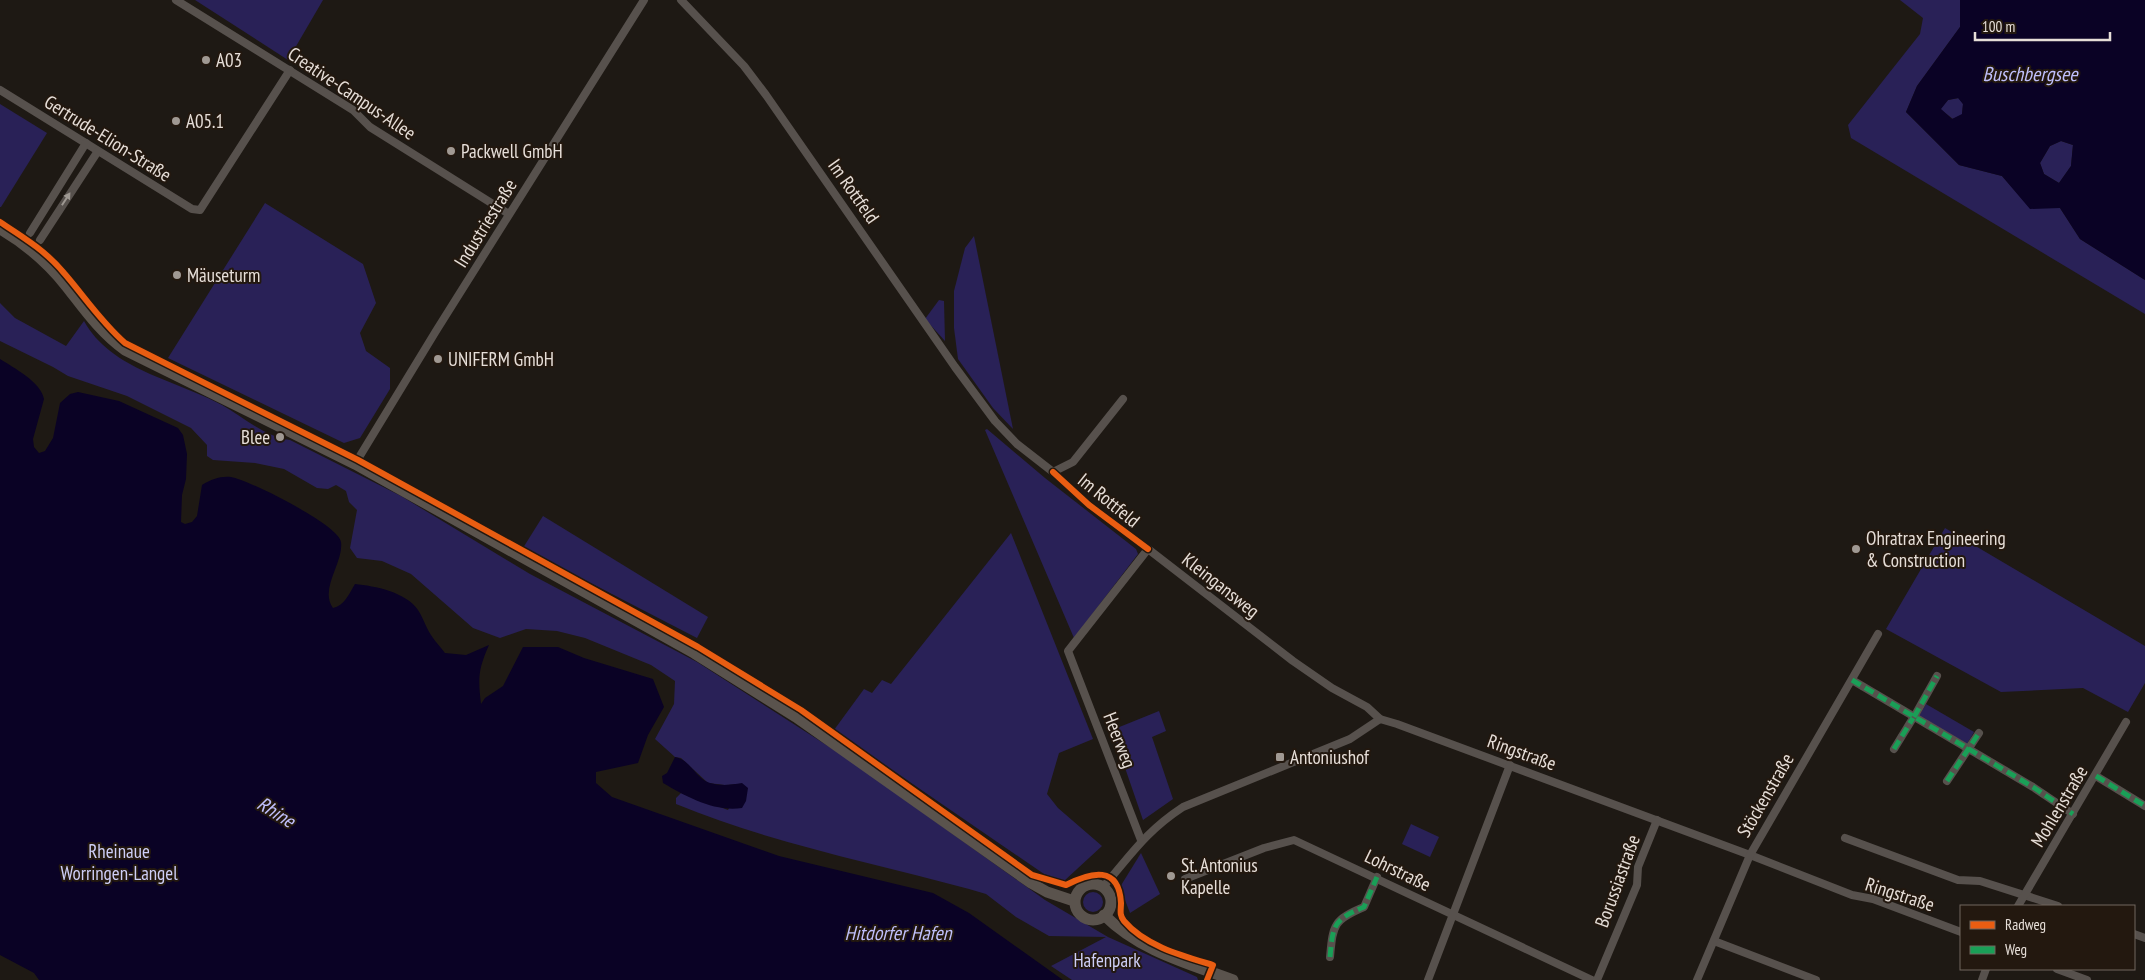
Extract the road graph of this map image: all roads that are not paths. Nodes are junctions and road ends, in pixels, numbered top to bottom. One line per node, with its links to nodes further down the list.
1 (176, 0): 4 (street, Creative-Campus-Allee)
2 (644, 0): 8 (street, Industriestraße)
3 (682, 0): 12 (street, Im Rottfeld)
4 (290, 70): 7 (street, Gertrude-Elion-Straße); 8 (street, Creative-Campus-Allee)
5 (0, 90): 6 (street, Gertrude-Elion-Straße)
6 (86, 143): 7 (street, Gertrude-Elion-Straße); 10 (street)
7 (98, 151): 11 (street, one-way to 7)
8 (510, 214): 13 (street, Industriestraße)
9 (0, 230): 13 (street)
10 (30, 233)
11 (40, 240)
12 (1123, 399)
13 (355, 464): 37 (street)
14 (1878, 634): 17 (street, Stöckenstraße)
15 (1068, 651): 19 (street, Kleingansweg); 31 (street, Heerweg)
16 (1936, 676): 18 (street)
17 (1852, 680): 18 (street); 32 (street, Stöckenstraße)
18 (1914, 718): 22 (street); 23 (street)
19 (1380, 719): 24 (street, Ringstraße); 31 (street)
20 (2126, 722): 25 (street, Mohlenstraße)
21 (1979, 733): 23 (street)
22 (1894, 749)
23 (1968, 750): 26 (street); 28 (street)
24 (1510, 765): 29 (street, Ringstraße); 40 (street)
25 (2096, 776): 27 (street); 28 (street, Mohlenstraße)
26 (1948, 781)
27 (2145, 806)
28 (2073, 814): 36 (street, Mohlenstraße)
29 (1657, 820): 32 (street, Ringstraße); 49 (street, Borussiastraße)
30 (1845, 838): 36 (street)
31 (1141, 840): 35 (street)
32 (1750, 855): 42 (street, Ringstraße); 43 (street, Stöckenstraße)
33 (1377, 877): 34 (street, Lohrstraße); 40 (street, Lohrstraße); 44 (street)
34 (1185, 879)
35 (1103, 887): 37 (street); 41 (street)
36 (2025, 896): 38 (street, Mohlenstraße); 39 (street)
37 (1074, 901): 41 (street)
38 (2019, 905)
39 (2055, 905)
40 (1453, 915): 47 (street); 48 (street, Lohrstraße)
41 (1104, 916): 46 (street)
42 (1960, 932)
43 (1714, 941): 50 (street, Stöckenstraße); 51 (street)
44 (1330, 957)
45 (2060, 970): 52 (street)
46 (1233, 980)
47 (1428, 980)
48 (1592, 980)
49 (1597, 980)
50 (1697, 980)
51 (1816, 980)
52 (2087, 980)

